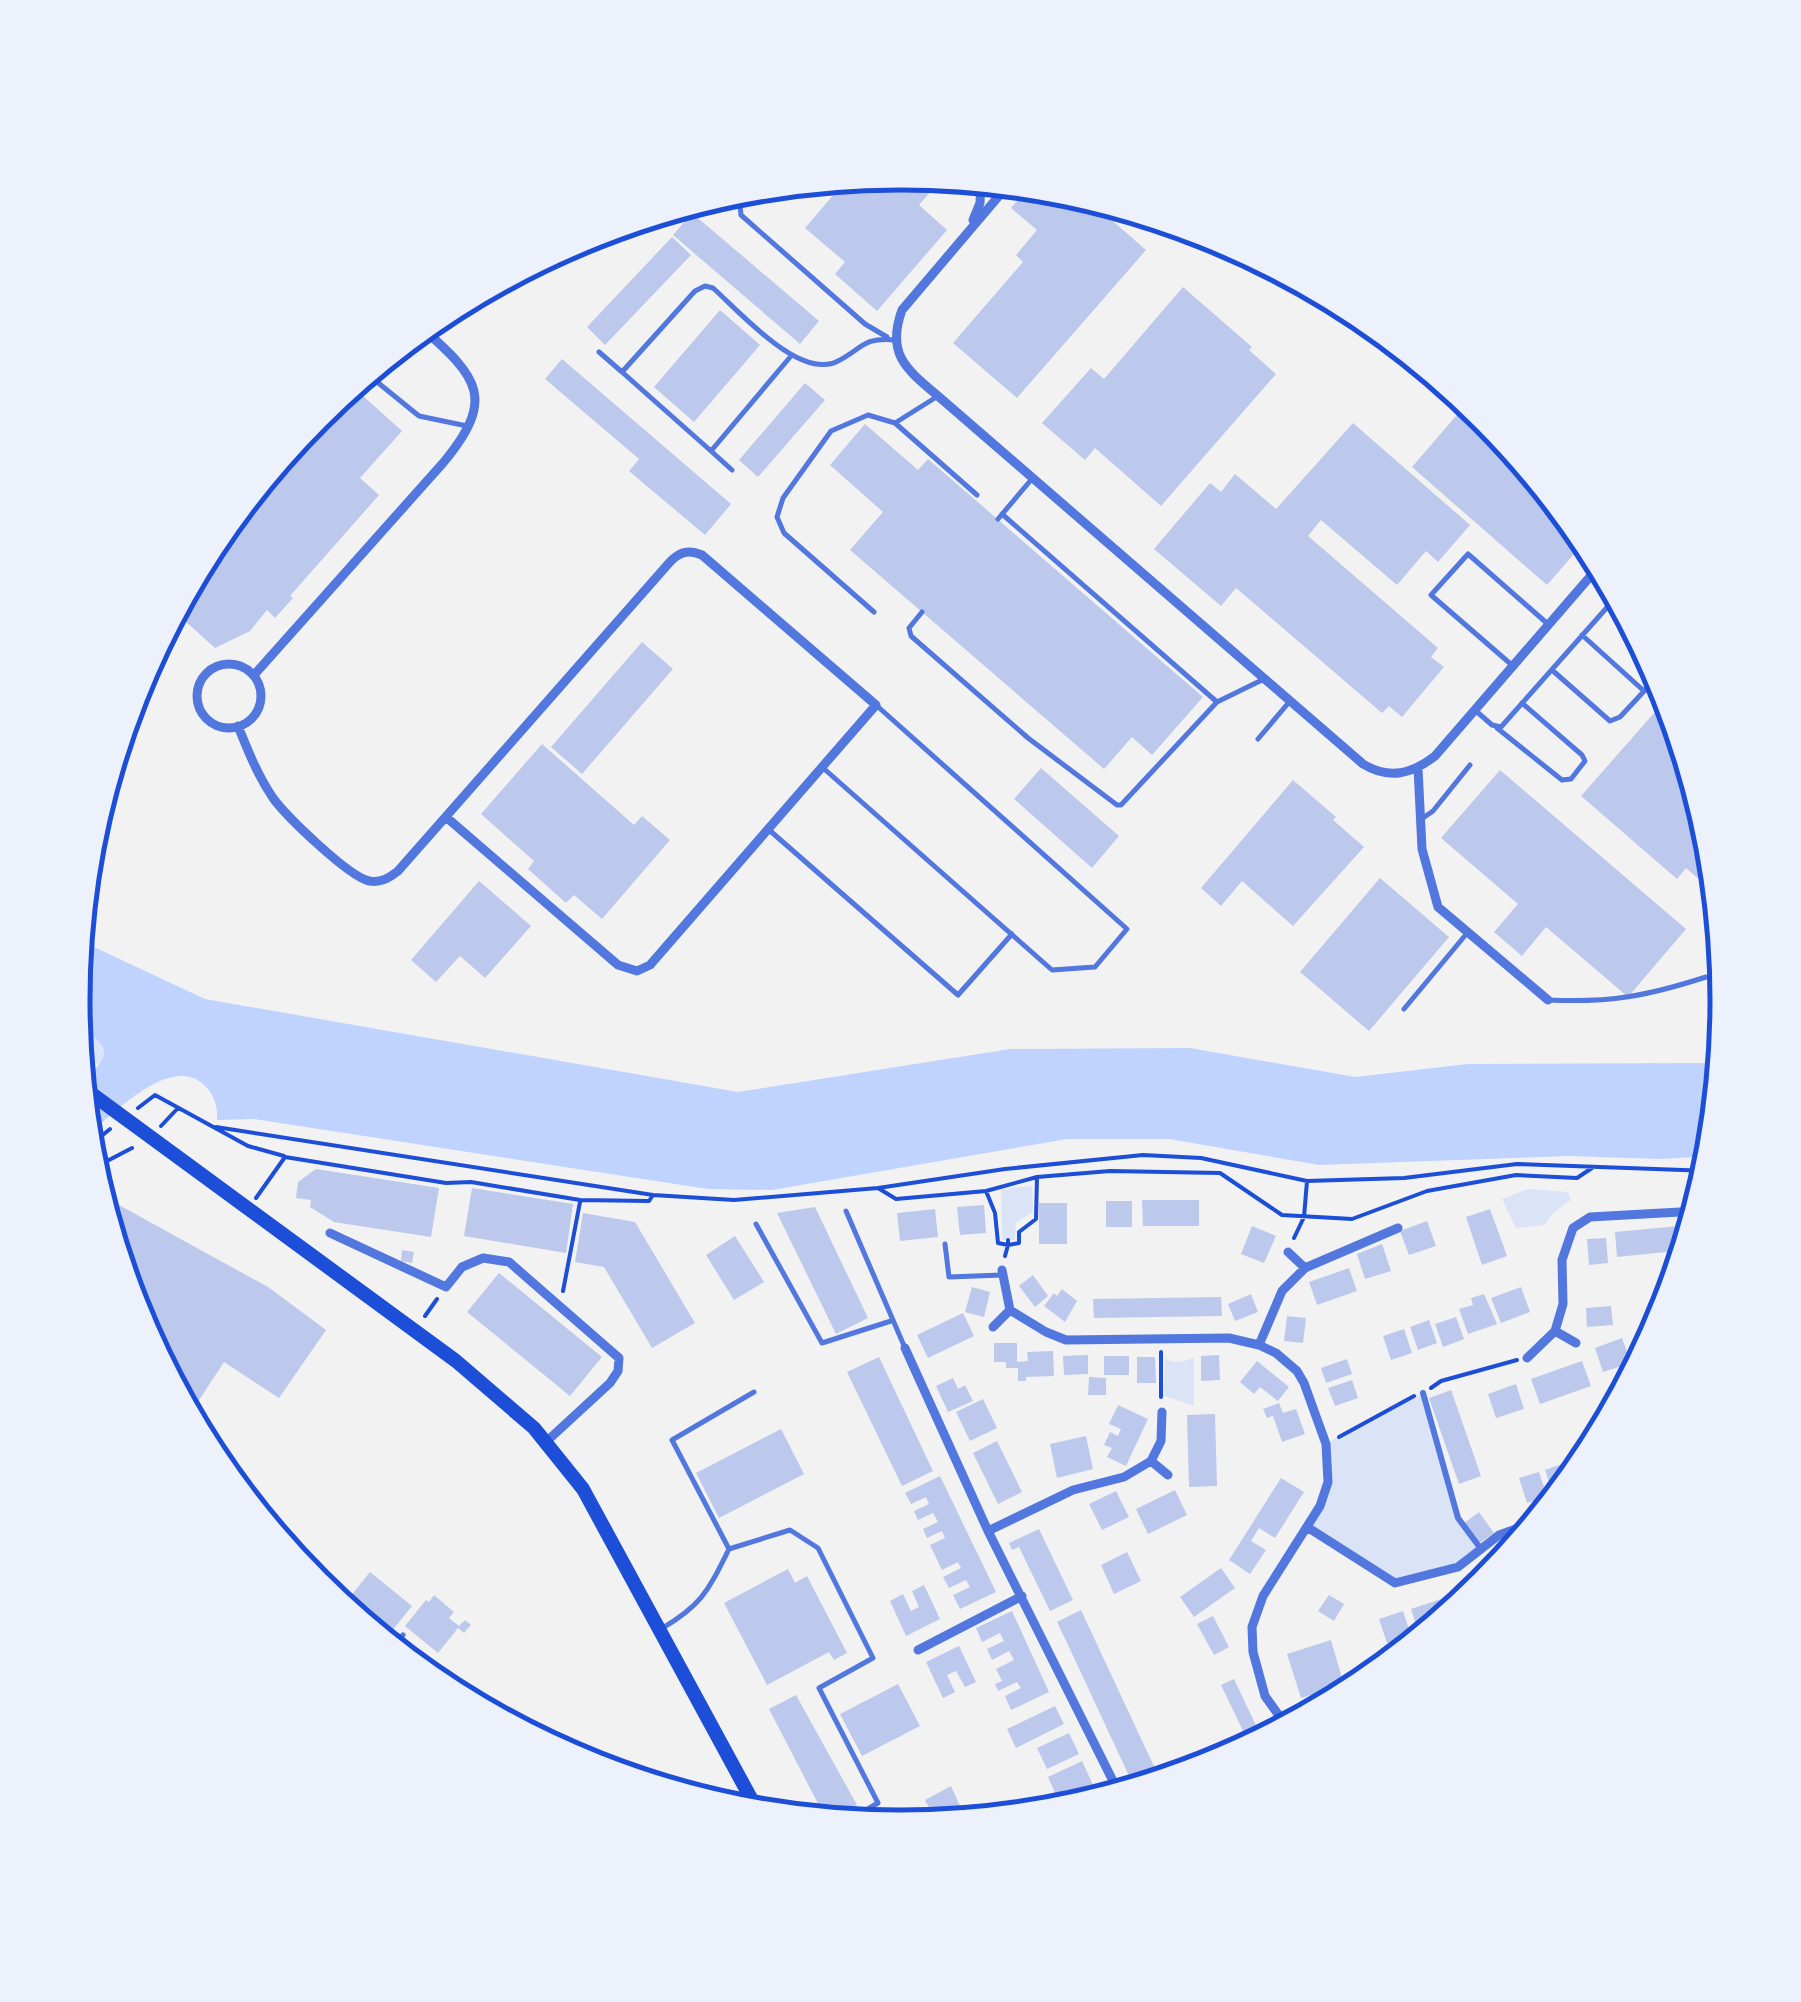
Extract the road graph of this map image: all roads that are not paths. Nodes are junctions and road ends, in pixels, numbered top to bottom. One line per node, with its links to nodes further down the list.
1 (980, 195): 4 (street)
2 (998, 196): 4 (street)
3 (740, 206): 6 (lane)
4 (964, 235): 6 (street)
5 (434, 338): 13 (street)
6 (895, 340): 8 (lane); 11 (street)
7 (599, 352): 9 (lane)
8 (792, 356): 9 (lane); 14 (lane)
9 (622, 372): 14 (lane)
10 (378, 382): 13 (lane)
11 (938, 396): 12 (lane); 16 (street)
12 (896, 423): 17 (lane); 20 (lane)
13 (470, 426): 26 (street)
14 (711, 451): 15 (lane)
15 (732, 470)
16 (1032, 478): 27 (street); 31 (lane)
17 (977, 495)
18 (1590, 577): 22 (street)
19 (1608, 606): 23 (lane)
20 (874, 612)
21 (922, 612): 31 (lane)
22 (1548, 625): 24 (street); 24 (lane)
23 (1582, 635): 25 (lane); 29 (lane)
24 (1513, 666): 34 (street)
25 (1552, 670): 29 (lane); 32 (lane)
26 (254, 675): 35 (street); 35 (street)
27 (1264, 680): 30 (street); 31 (lane)
28 (1648, 688): 29 (lane)
29 (1644, 692)
30 (1290, 701): 37 (lane); 40 (street)
31 (1217, 702)
32 (1522, 703): 36 (lane); 36 (lane)
33 (876, 705): 39 (street); 41 (street); 45 (lane)
34 (1474, 710): 36 (lane); 40 (street)
35 (238, 726): 41 (street)
36 (1497, 728)
37 (1258, 739)
38 (1470, 764): 42 (lane)
39 (822, 768): 43 (street); 45 (lane)
40 (1418, 768): 42 (street)
41 (446, 816): 43 (street)
42 (1420, 820): 44 (street)
43 (768, 829): 45 (lane)
44 (1468, 932): 47 (street); 48 (lane)
45 (1012, 934)
46 (1706, 977): 47 (lane)
47 (1548, 1000)
48 (1404, 1009)
49 (96, 1098): 70 (main road)
50 (846, 1212): 60 (lane)
51 (1683, 1212): 62 (street)
52 (756, 1224): 60 (lane)
53 (1398, 1228): 57 (street)
54 (330, 1233): 70 (street)
55 (945, 1244): 58 (lane)
56 (1288, 1252): 57 (street)
57 (1305, 1268): 64 (street)
58 (1002, 1272): 59 (street)
59 (1010, 1310): 61 (street); 64 (street)
60 (891, 1321): 65 (lane)
61 (993, 1327)
62 (1556, 1331): 63 (street); 66 (street)
63 (1576, 1343)
64 (1259, 1345): 73 (street)
65 (905, 1348): 75 (street)
66 (1527, 1358)
67 (754, 1392): 76 (lane)
68 (1423, 1393): 77 (street)
69 (1162, 1412): 71 (street)
70 (547, 1441): 79 (main road)
71 (1151, 1461): 72 (street); 75 (street)
72 (1168, 1475)
73 (1308, 1528): 77 (street); 83 (street)
74 (1515, 1529): 77 (street)
75 (988, 1530): 78 (street)
76 (729, 1549): 79 (lane); 86 (lane)
77 (1481, 1550)
78 (1022, 1596): 82 (street); 84 (street)
79 (661, 1629): 85 (main road)
80 (403, 1635): 81 (lane)
81 (400, 1638)
82 (918, 1650)
83 (1280, 1717)
84 (1114, 1783)
85 (751, 1797)
86 (866, 1810)

